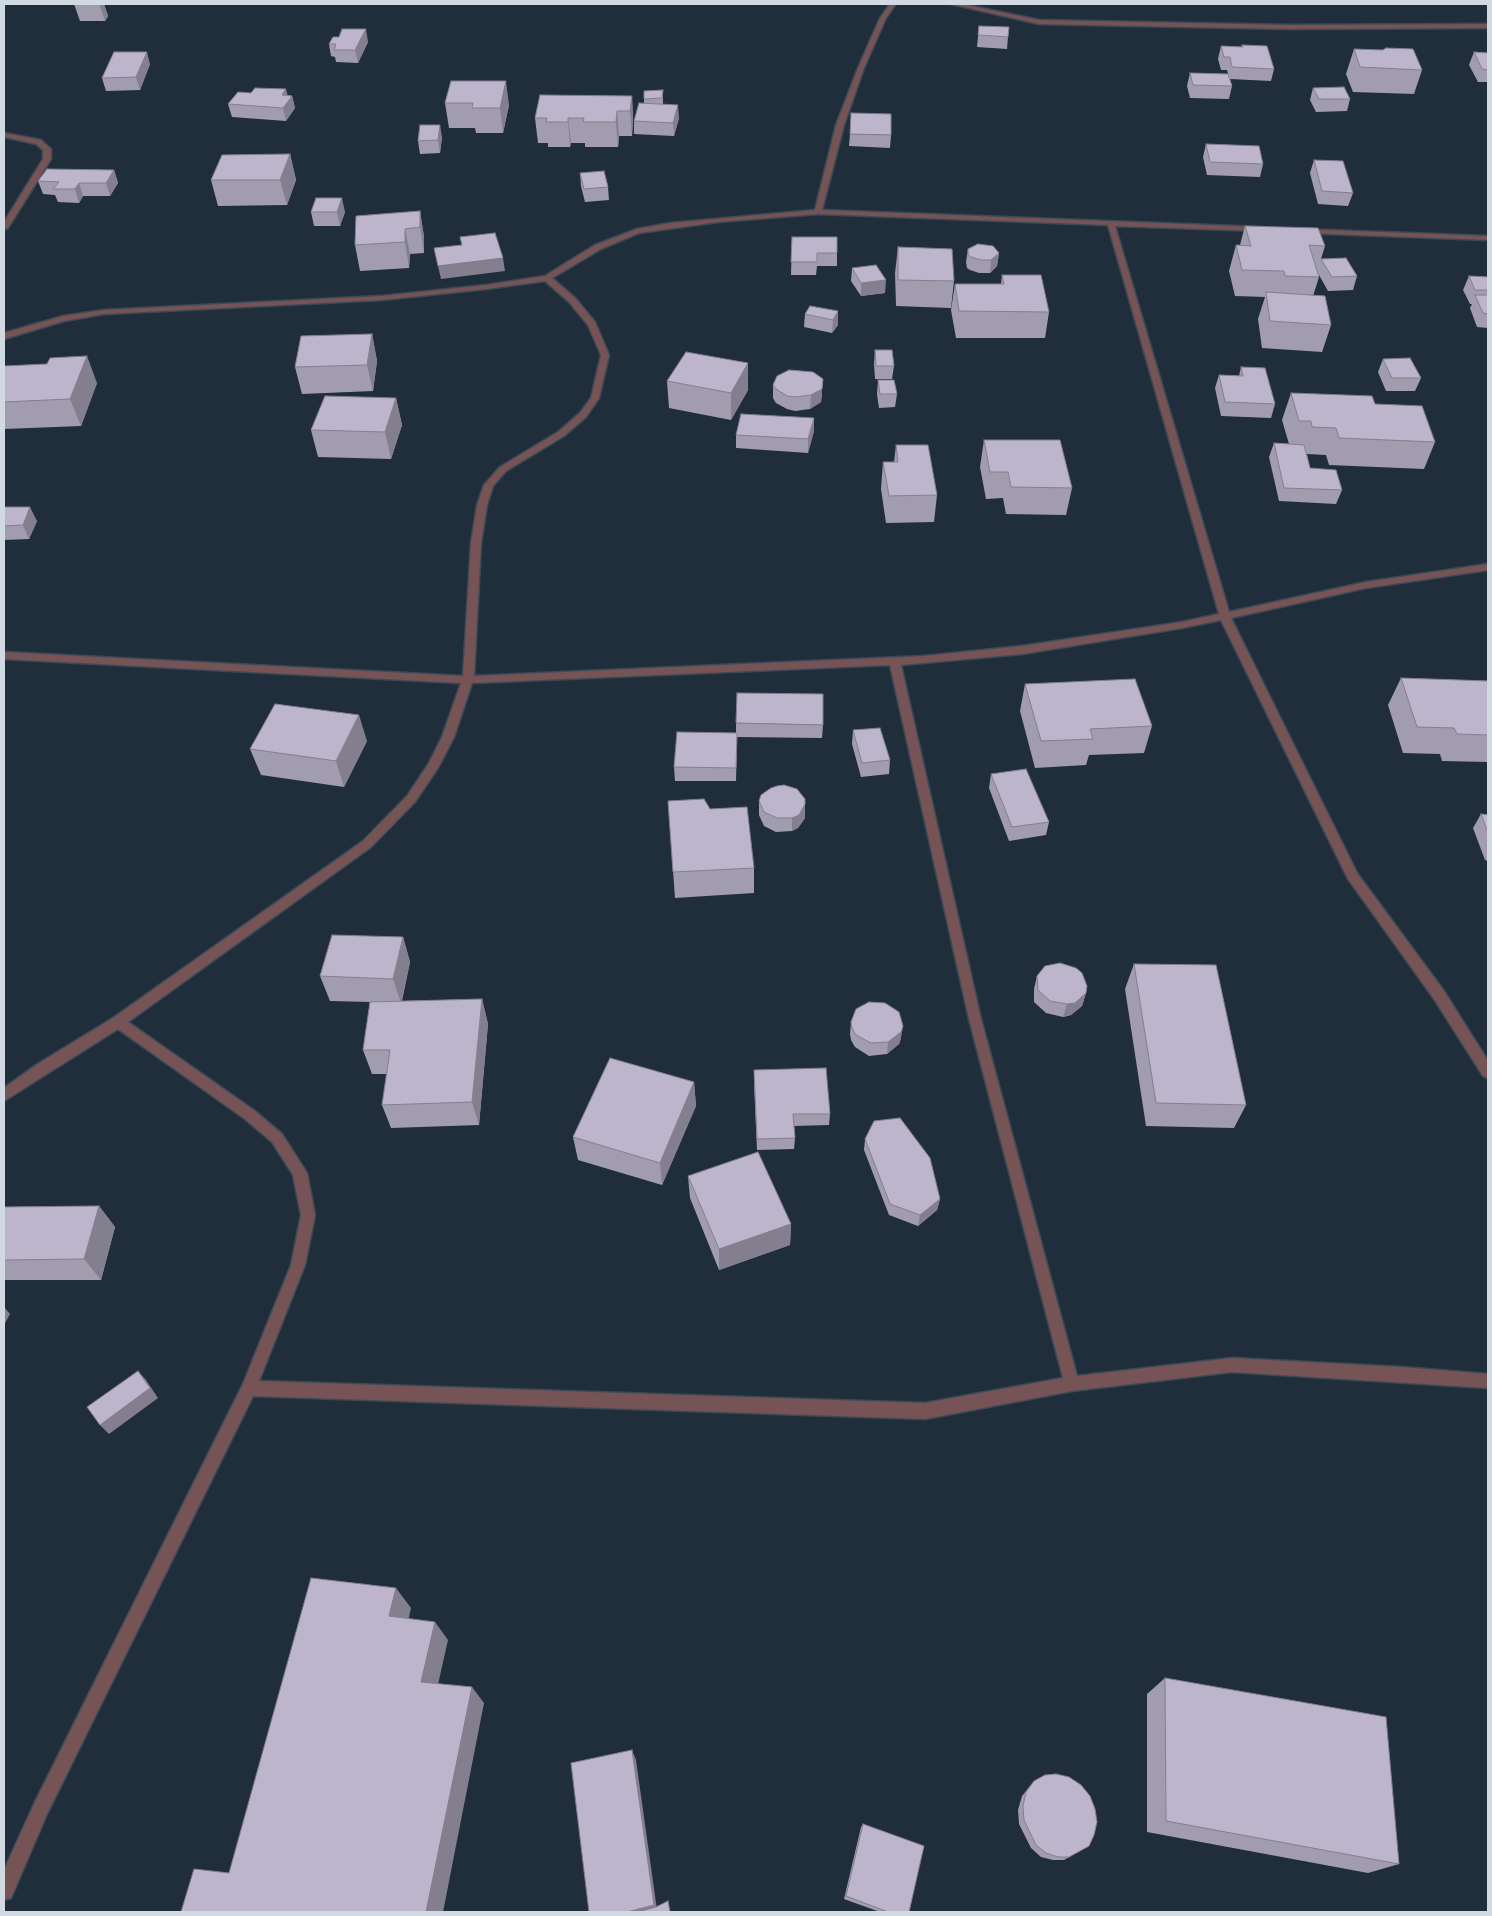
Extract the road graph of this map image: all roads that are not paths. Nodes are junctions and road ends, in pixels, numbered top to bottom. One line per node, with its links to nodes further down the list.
1 (892, 4): 5 (street)
2 (954, 4): 3 (street)
3 (1488, 26)
4 (4, 135): 7 (street)
5 (818, 212): 6 (street); 11 (street)
6 (1111, 224): 8 (street); 14 (street)
7 (4, 228)
8 (1273, 230)
9 (1293, 230): 10 (street)
10 (1488, 238)
11 (547, 278): 12 (street); 17 (street)
12 (4, 336)
13 (1488, 567): 14 (street)
14 (1224, 617): 16 (street); 19 (street)
15 (4, 655): 17 (street)
16 (895, 662): 17 (street); 22 (street)
17 (468, 680): 18 (street)
18 (118, 1022): 20 (street); 23 (street)
19 (1488, 1072)
20 (4, 1095)
21 (1488, 1381): 22 (street)
22 (1072, 1384): 23 (street)
23 (249, 1388): 24 (street)
24 (4, 1891)

